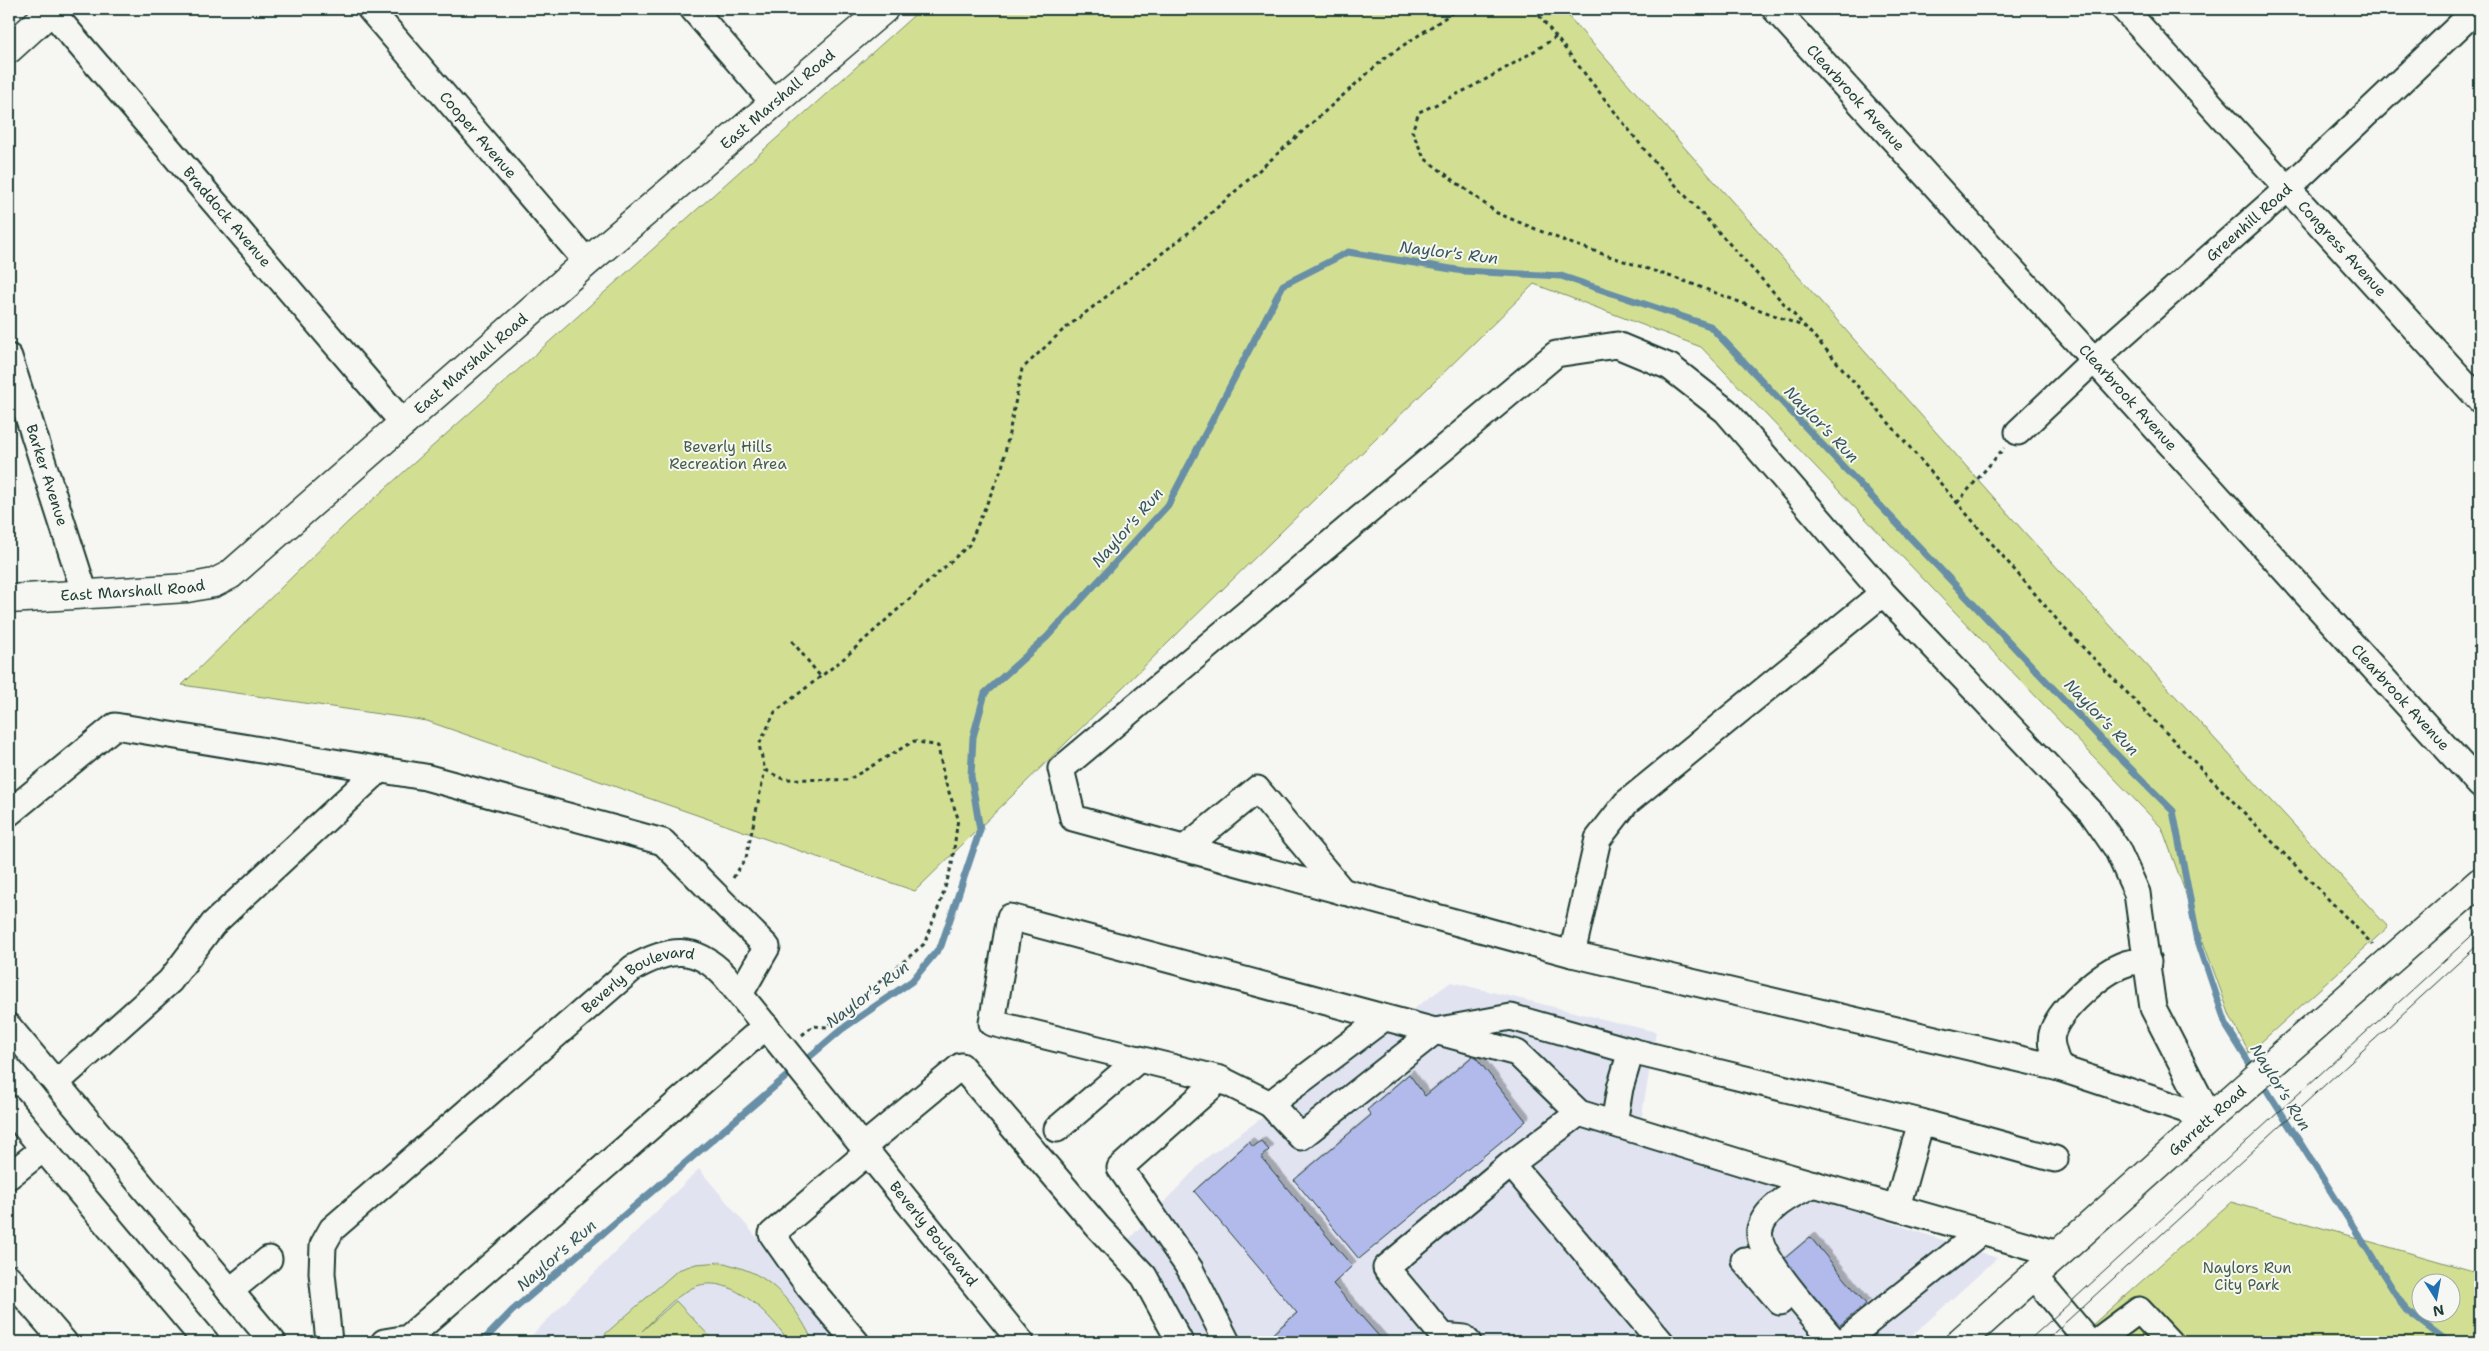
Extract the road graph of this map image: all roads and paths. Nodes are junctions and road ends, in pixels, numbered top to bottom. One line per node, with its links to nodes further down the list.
1 (370, 9): 14 (street, Cooper Avenue)
2 (693, 9): 12 (street)
3 (884, 9): 12 (main road, East Marshall Road)
4 (1458, 9): 26 (path)
5 (1534, 9): 10 (path)
6 (1775, 9): 17 (street, Clearbrook Avenue)
7 (2124, 9): 13 (street, Congress Avenue)
8 (2477, 9): 13 (street, Greenhill Road)
9 (52, 10): 11 (main road); 19 (street, Braddock Avenue)
10 (1556, 37): 15 (path); 15 (path)
11 (9, 49)
12 (773, 102): 14 (main road, East Marshall Road)
13 (2288, 189): 17 (street, Greenhill Road); 18 (street, Congress Avenue)
14 (586, 262): 19 (main road, East Marshall Road)
15 (1806, 328): 21 (path)
16 (9, 357): 23 (street, Barker Avenue)
17 (2094, 360): 20 (street, Greenhill Road); 29 (street, Clearbrook Avenue)
18 (2480, 400)
19 (404, 424): 23 (main road, East Marshall Road)
20 (2018, 432): 21 (path)
21 (1957, 503): 36 (path)
22 (1883, 592): 31 (street); 35 (street); 37 (street)
23 (85, 594): 24 (main road, East Marshall Road)
24 (9, 599)
25 (792, 641): 26 (path)
26 (820, 676): 28 (path)
27 (379, 770): 30 (street); 34 (street); 48 (street)
28 (765, 770): 34 (path); 41 (path)
29 (2480, 785)
30 (9, 813)
31 (1185, 848): 33 (street); 33 (street)
32 (2480, 882): 36 (main road, Garrett Road)
33 (1343, 892): 35 (street)
34 (719, 899): 38 (street)
35 (1572, 954): 46 (street)
36 (2389, 961): 52 (main road, Garrett Road)
37 (2148, 962): 46 (street); 52 (street)
38 (740, 994): 40 (street, Beverly Boulevard); 73 (street, Beverly Boulevard)
39 (1384, 1018): 43 (street); 45 (street); 49 (street)
40 (766, 1026): 57 (street, Beverly Boulevard); 74 (street)
41 (813, 1026)
42 (9, 1027): 48 (street)
43 (1435, 1032): 44 (street); 49 (street); 51 (street)
44 (1631, 1051): 53 (street); 54 (street)
45 (1139, 1059): 47 (street); 55 (street)
46 (2059, 1068): 52 (street)
47 (1220, 1079): 49 (street); 78 (street)
48 (56, 1083): 69 (street)
49 (1270, 1104)
50 (9, 1108): 56 (street)
51 (1579, 1113): 54 (street); 59 (street)
52 (2210, 1118): 64 (main road, Garrett Road)
53 (1921, 1122): 58 (street); 62 (street)
54 (1614, 1123): 61 (street)
55 (1057, 1129)
56 (44, 1149): 60 (street); 71 (street)
57 (865, 1149): 75 (street); 76 (street, Beverly Boulevard); 77 (street)
58 (2054, 1160)
59 (1511, 1164): 79 (street); 80 (street)
60 (9, 1176)
61 (1815, 1184): 62 (street); 82 (street)
62 (1897, 1207): 63 (street)
63 (1981, 1232): 64 (street); 83 (street)
64 (2058, 1254): 67 (main road, Garrett Road)
65 (268, 1259): 69 (street)
66 (1744, 1260): 81 (street)
67 (2033, 1275): 84 (main road, Garrett Road); 85 (street)
68 (9, 1278): 70 (street)
69 (230, 1291): 72 (street)
70 (64, 1342)
71 (206, 1342)
72 (273, 1342)
73 (329, 1342)
74 (384, 1342)
75 (856, 1342)
76 (1021, 1342)
77 (1180, 1342)
78 (1227, 1342)
79 (1468, 1342)
80 (1661, 1342)
81 (1813, 1342)
82 (1835, 1342)
83 (1843, 1342)
84 (1960, 1342)
85 (2089, 1342)
86 (2096, 1342): 87 (street)
87 (2169, 1342)

